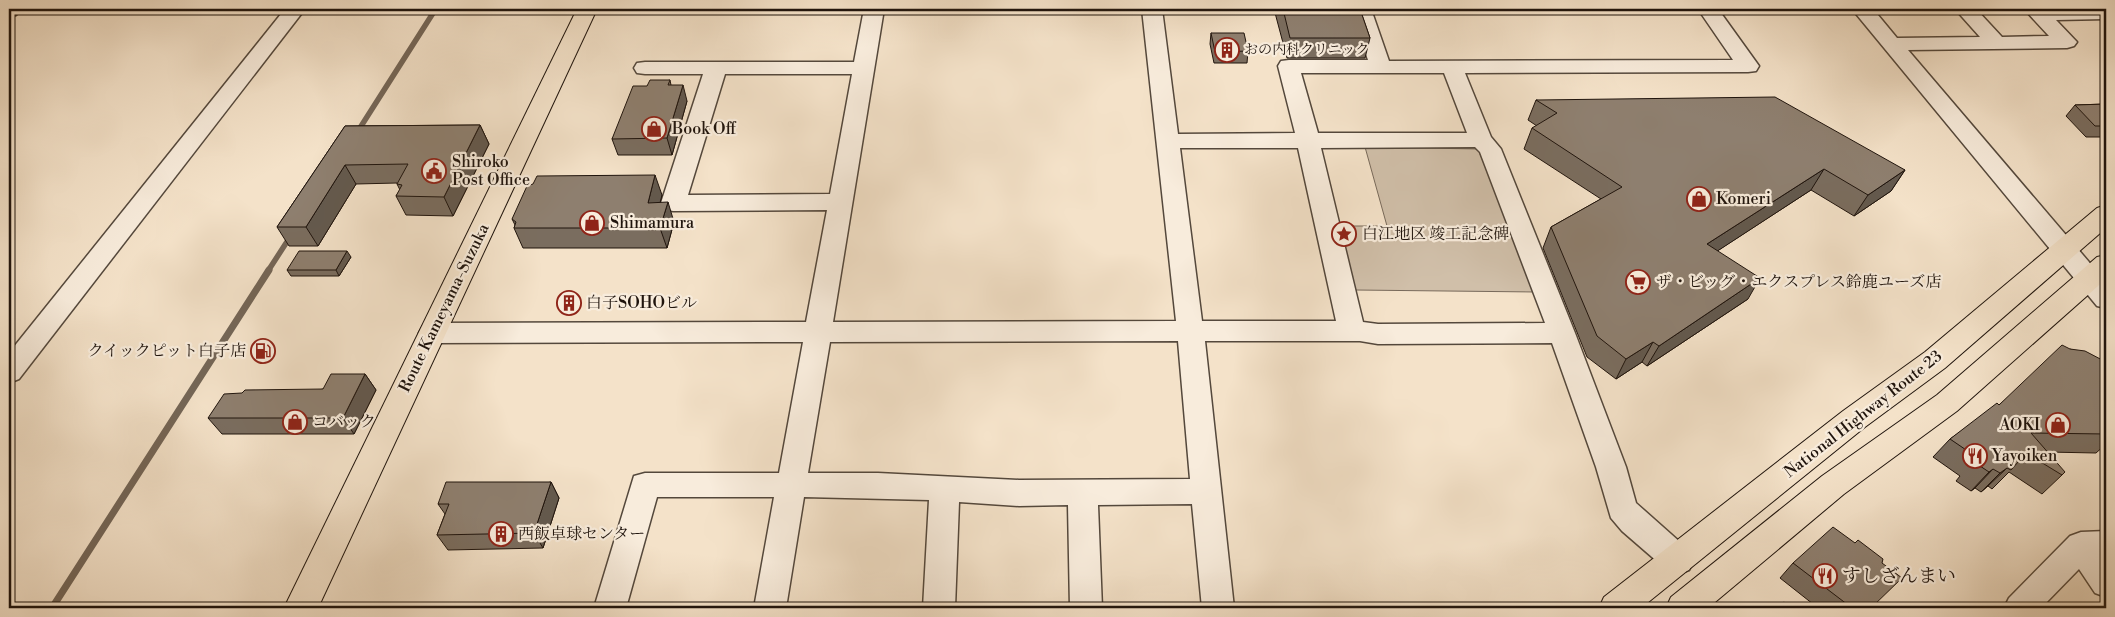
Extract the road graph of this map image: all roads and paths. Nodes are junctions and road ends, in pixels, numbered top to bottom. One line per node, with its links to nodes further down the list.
1 (295, 9): 30 (street)
2 (588, 9): 29 (main road, Route Kameyama-Suzuka)
3 (874, 9): 17 (street)
4 (1152, 9): 20 (street)
5 (1361, 9): 13 (street)
6 (1708, 9): 14 (street)
7 (1862, 9): 12 (street)
8 (1964, 9): 11 (street)
9 (2036, 11): 10 (street); 11 (street)
10 (2106, 13)
11 (1997, 42): 12 (street)
12 (1893, 44): 23 (street)
13 (1381, 67): 14 (street); 18 (street)
14 (1452, 67): 19 (street)
15 (645, 68): 16 (street)
16 (716, 68): 17 (street); 21 (street)
17 (865, 68): 21 (street)
18 (1308, 140): 19 (street); 20 (street); 26 (street)
19 (1481, 140): 28 (street)
20 (1167, 141): 25 (street)
21 (841, 202): 27 (street)
22 (2106, 214): 23 (main road, National Highway Route 23)
23 (2065, 248): 24 (street); 36 (main road, National Highway Route 23)
24 (2101, 281): 45 (main road)
25 (1190, 331): 26 (street); 27 (street); 33 (street)
26 (1352, 331): 28 (street)
27 (817, 333): 29 (street); 31 (street)
28 (1562, 333): 36 (street)
29 (432, 334): 38 (main road, Route Kameyama-Suzuka)
30 (9, 372)
31 (792, 485): 32 (street); 39 (street); 40 (street)
32 (946, 489): 34 (street); 41 (street)
33 (1205, 491): 34 (street); 43 (street)
34 (1083, 492): 42 (street)
35 (2094, 545): 37 (street); 46 (street)
36 (1678, 560): 44 (main road, National Highway Route 23)
37 (2106, 584)
38 (301, 608)
39 (610, 608)
40 (770, 608)
41 (939, 608)
42 (1086, 608)
43 (1218, 608)
44 (1616, 608)
45 (1682, 608)
46 (2020, 608)

